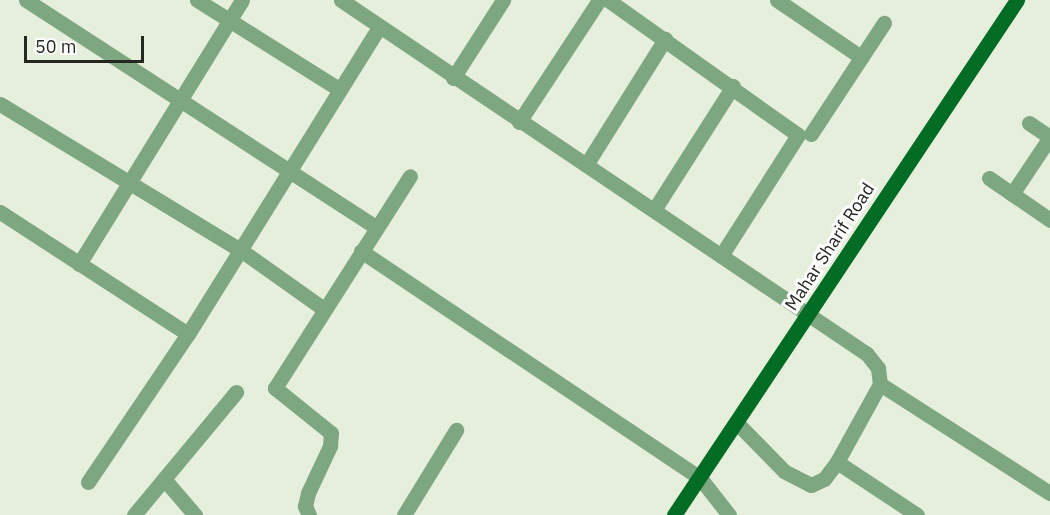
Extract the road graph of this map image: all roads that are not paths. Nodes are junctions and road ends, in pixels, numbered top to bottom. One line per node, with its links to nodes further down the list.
1 (26, 0): 18 (street)
2 (197, 0): 10 (street)
3 (242, 0): 10 (street)
4 (341, 0): 12 (street)
5 (503, 0): 15 (street)
6 (599, 0): 20 (street)
7 (608, 0): 13 (street)
8 (777, 0): 14 (street)
9 (1017, 0): 39 (main road, Mahar Sharif Road)
10 (231, 20): 17 (street); 18 (street)
11 (884, 23): 14 (street)
12 (379, 27): 15 (street); 17 (street)
13 (665, 39): 16 (street); 24 (street)
14 (861, 57): 22 (street)
15 (453, 78): 20 (street)
16 (733, 86): 30 (street); 36 (street)
17 (339, 89): 25 (street)
18 (181, 102): 25 (street); 28 (street)
19 (0, 104): 28 (street)
20 (519, 122): 24 (street)
21 (1029, 123): 23 (street)
22 (811, 134)
23 (1050, 137): 29 (street)
24 (586, 165): 30 (street)
25 (288, 170): 33 (street); 34 (street)
26 (410, 176): 33 (street)
27 (989, 178): 29 (street)
28 (132, 183): 34 (street); 37 (street)
29 (1012, 194): 32 (street)
30 (654, 210): 36 (street)
31 (0, 212): 37 (street)
32 (1050, 220)
33 (375, 227): 35 (street)
34 (242, 251): 38 (street); 40 (street)
35 (361, 251): 38 (street); 46 (street)
36 (721, 256): 39 (street)
37 (80, 264): 40 (street)
38 (324, 309): 52 (street)
39 (808, 316): 41 (street); 43 (main road, Mahar Sharif Road)
40 (188, 334): 48 (street)
41 (880, 384): 45 (street); 49 (street)
42 (236, 392): 47 (street)
43 (737, 423): 45 (street); 46 (main road, Mahar Sharif Road)
44 (456, 430): 53 (street)
45 (837, 462): 56 (street)
46 (700, 478): 54 (main road, Mahar Sharif Road); 55 (street)
47 (164, 479): 50 (street); 51 (street)
48 (88, 482)
49 (1050, 493)
50 (134, 515)
51 (195, 515)
52 (309, 515)
53 (404, 515)
54 (674, 515)
55 (729, 515)
56 (917, 515)

